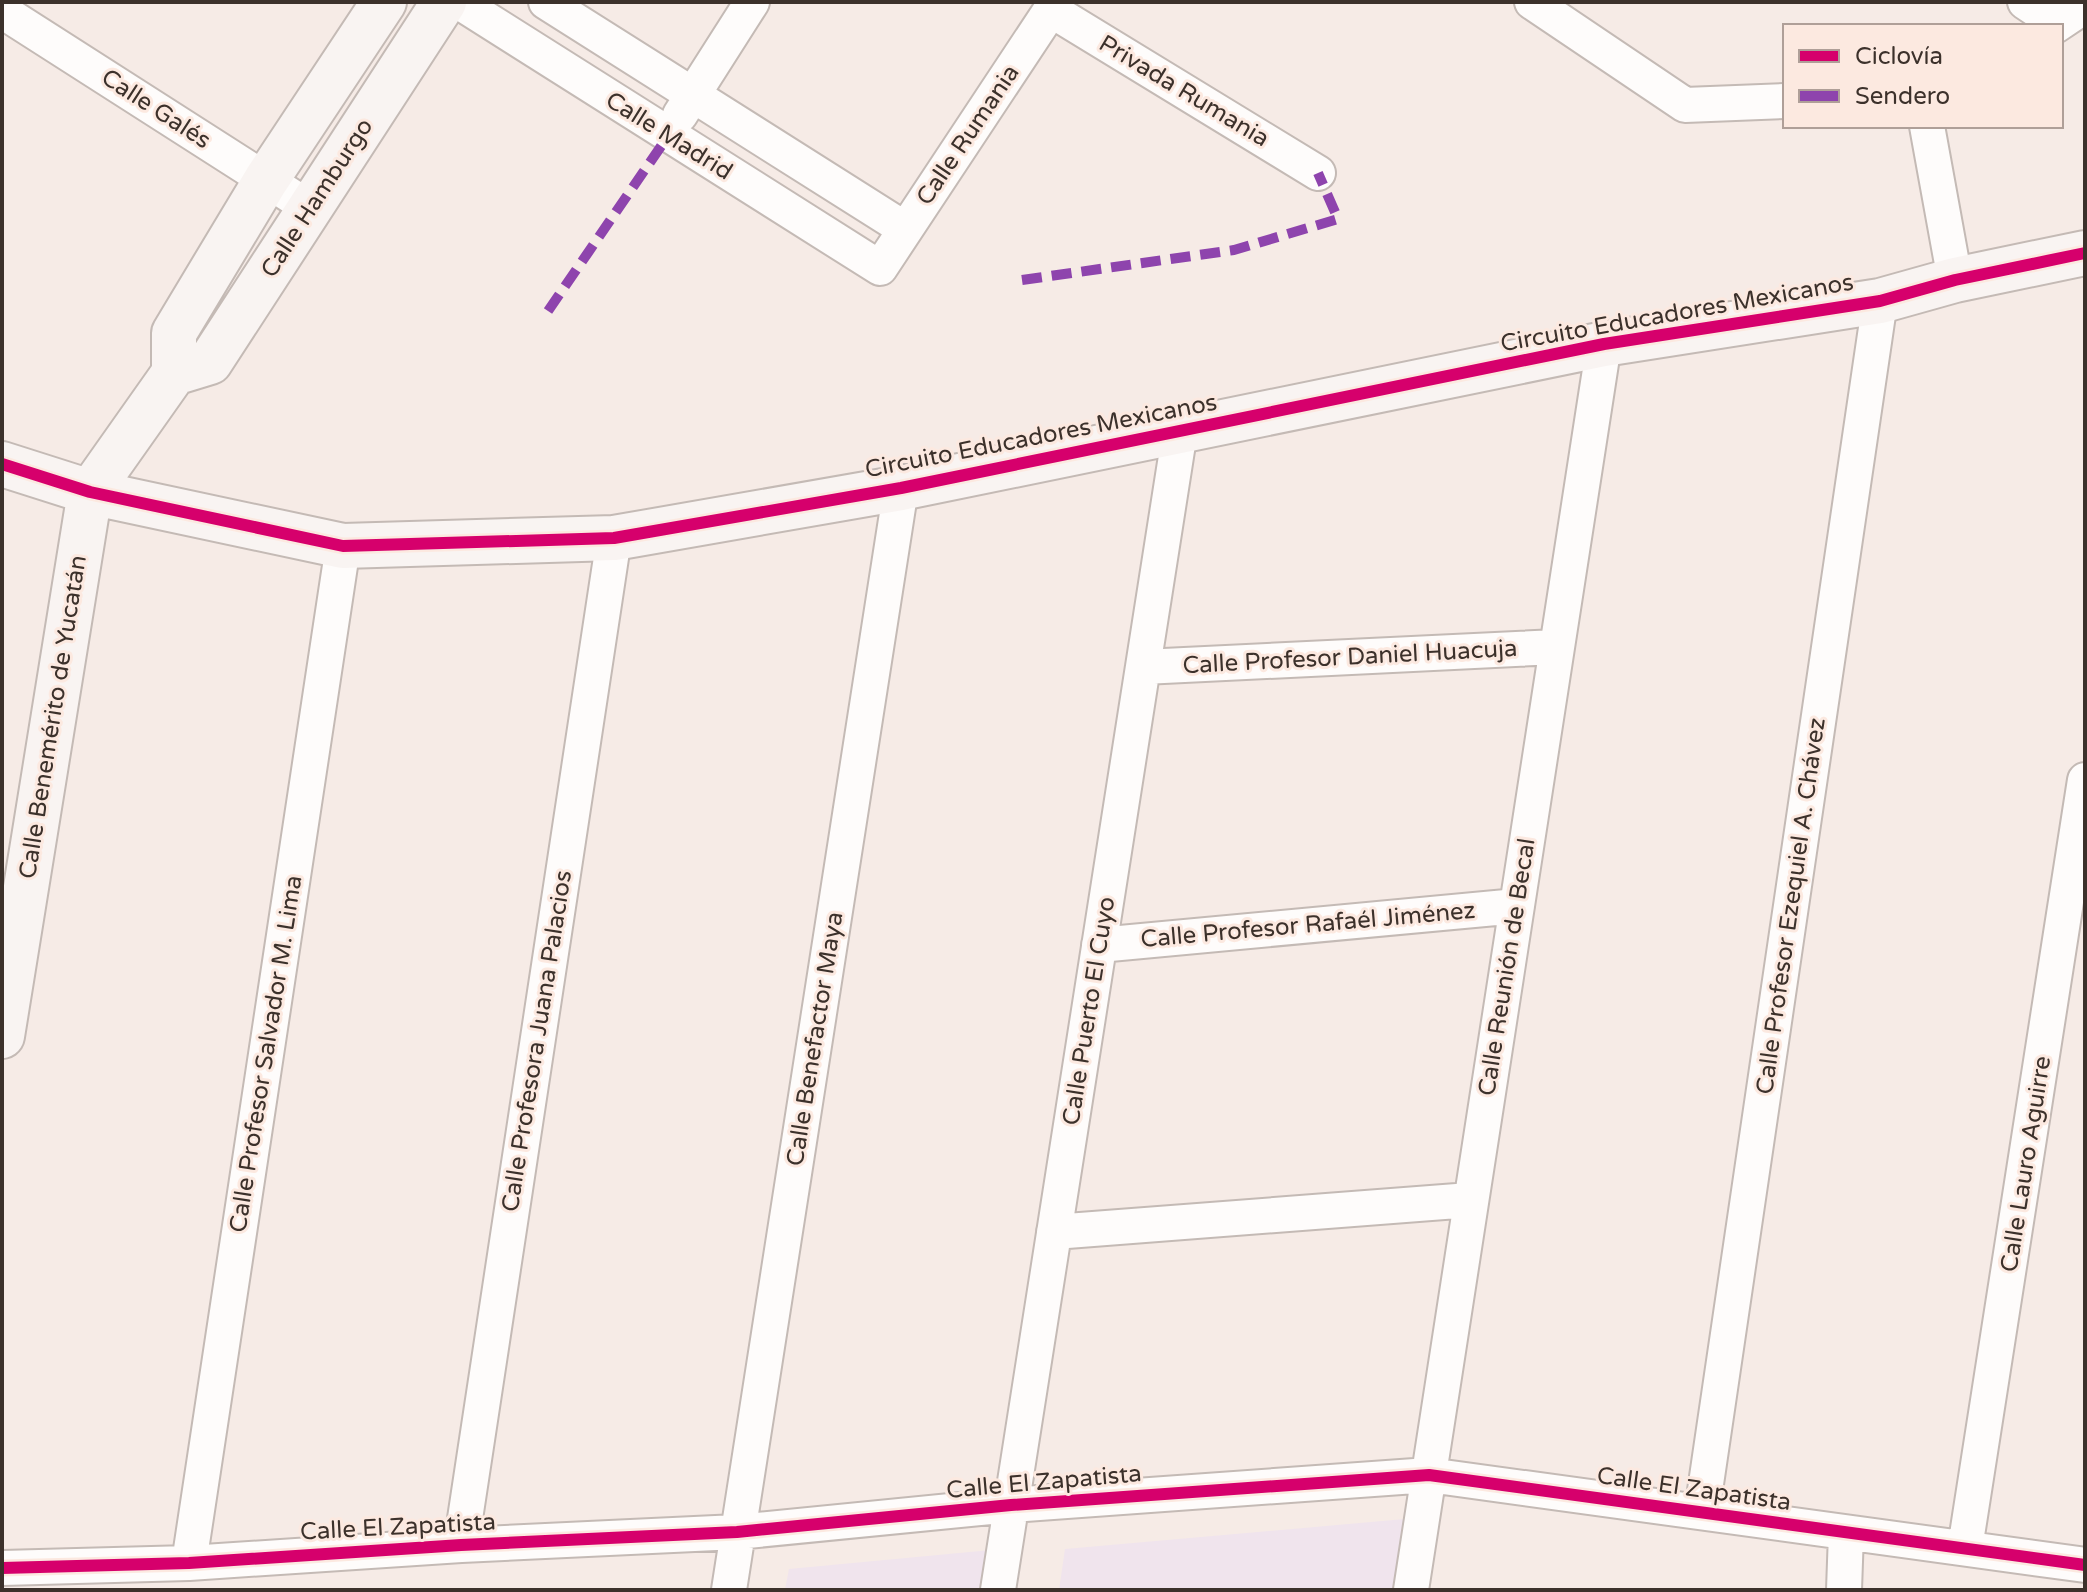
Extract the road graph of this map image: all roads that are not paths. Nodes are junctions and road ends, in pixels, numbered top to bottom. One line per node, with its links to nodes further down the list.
1 (384, 2): 16 (street, Calle Hamburgo)
2 (444, 2): 17 (street, Calle Hamburgo)
3 (459, 2): 14 (street, Calle Madrid)
4 (546, 2): 11 (street, Calle Madrid)
5 (752, 2): 11 (street)
6 (1532, 2): 12 (street)
7 (2025, 2): 10 (street)
8 (1053, 6): 15 (street, Privada Rumania); 18 (street, Calle Rumania)
9 (2, 11): 16 (street, Calle Galés)
10 (2066, 19)
11 (692, 96): 14 (street); 18 (street, Calle Madrid)
12 (1783, 101)
13 (1927, 128): 21 (street)
14 (668, 136): 20 (street, Calle Madrid)
15 (1318, 173)
16 (266, 180): 17 (street, Calle Galés); 24 (street, Calle Hamburgo)
17 (310, 208): 24 (street, Calle Hamburgo)
18 (905, 229): 20 (street, Calle Rumania)
19 (2085, 253): 21 (street, Circuito Educadores Mexicanos)
20 (880, 268)
21 (1955, 280): 22 (street, Circuito Educadores Mexicanos)
22 (1880, 301): 23 (street, Circuito Educadores Mexicanos); 42 (street, Calle Profesor Ezequiel A. Chávez)
23 (1604, 344): 25 (street, Circuito Educadores Mexicanos); 31 (street, Calle Reunión de Becal)
24 (174, 373): 28 (street)
25 (1180, 431): 27 (street, Circuito Educadores Mexicanos); 32 (street, Calle Puerto El Cuyo)
26 (2, 464): 28 (street, Circuito Educadores Mexicanos)
27 (901, 488): 29 (street, Circuito Educadores Mexicanos); 43 (street, Calle Benefactor Maya)
28 (90, 492): 30 (street, Circuito Educadores Mexicanos); 37 (street, Calle Benemérito de Yucatán)
29 (614, 538): 30 (street, Circuito Educadores Mexicanos); 45 (street, Calle Profesora Juana Palacios)
30 (343, 546): 47 (street, Calle Profesor Salvador M. Lima)
31 (1557, 647): 32 (street, Calle Profesor Daniel Huacuja); 35 (street, Calle Reunión de Becal)
32 (1143, 667): 36 (street, Calle Puerto El Cuyo)
33 (2085, 780): 34 (street, Calle Lauro Aguirre)
34 (2077, 892): 46 (street, Calle Lauro Aguirre)
35 (1517, 906): 36 (street, Calle Profesor Rafaél Jiménez); 38 (street, Calle Reunión de Becal)
36 (1099, 945): 39 (street, Calle Puerto El Cuyo)
37 (2, 1036)
38 (1470, 1200): 39 (street); 40 (street, Calle Reunión de Becal)
39 (1054, 1232): 41 (street, Calle Puerto El Cuyo)
40 (1429, 1475): 41 (street, Calle El Zapatista); 42 (street, Calle El Zapatista); 52 (street, Calle Reunión de Becal)
41 (1011, 1505): 43 (street, Calle El Zapatista); 51 (street, Calle Puerto El Cuyo)
42 (1702, 1511): 44 (street, Calle El Zapatista)
43 (737, 1532): 45 (street, Calle El Zapatista); 50 (street, Calle Benefactor Maya)
44 (1846, 1533): 46 (street, Calle El Zapatista); 53 (street)
45 (461, 1545): 47 (street, Calle El Zapatista)
46 (1965, 1548): 48 (street, Calle El Zapatista)
47 (189, 1563): 49 (street, Calle El Zapatista)
48 (2085, 1565)
49 (2, 1568)
50 (729, 1590)
51 (998, 1590)
52 (1411, 1590)
53 (1844, 1590)

